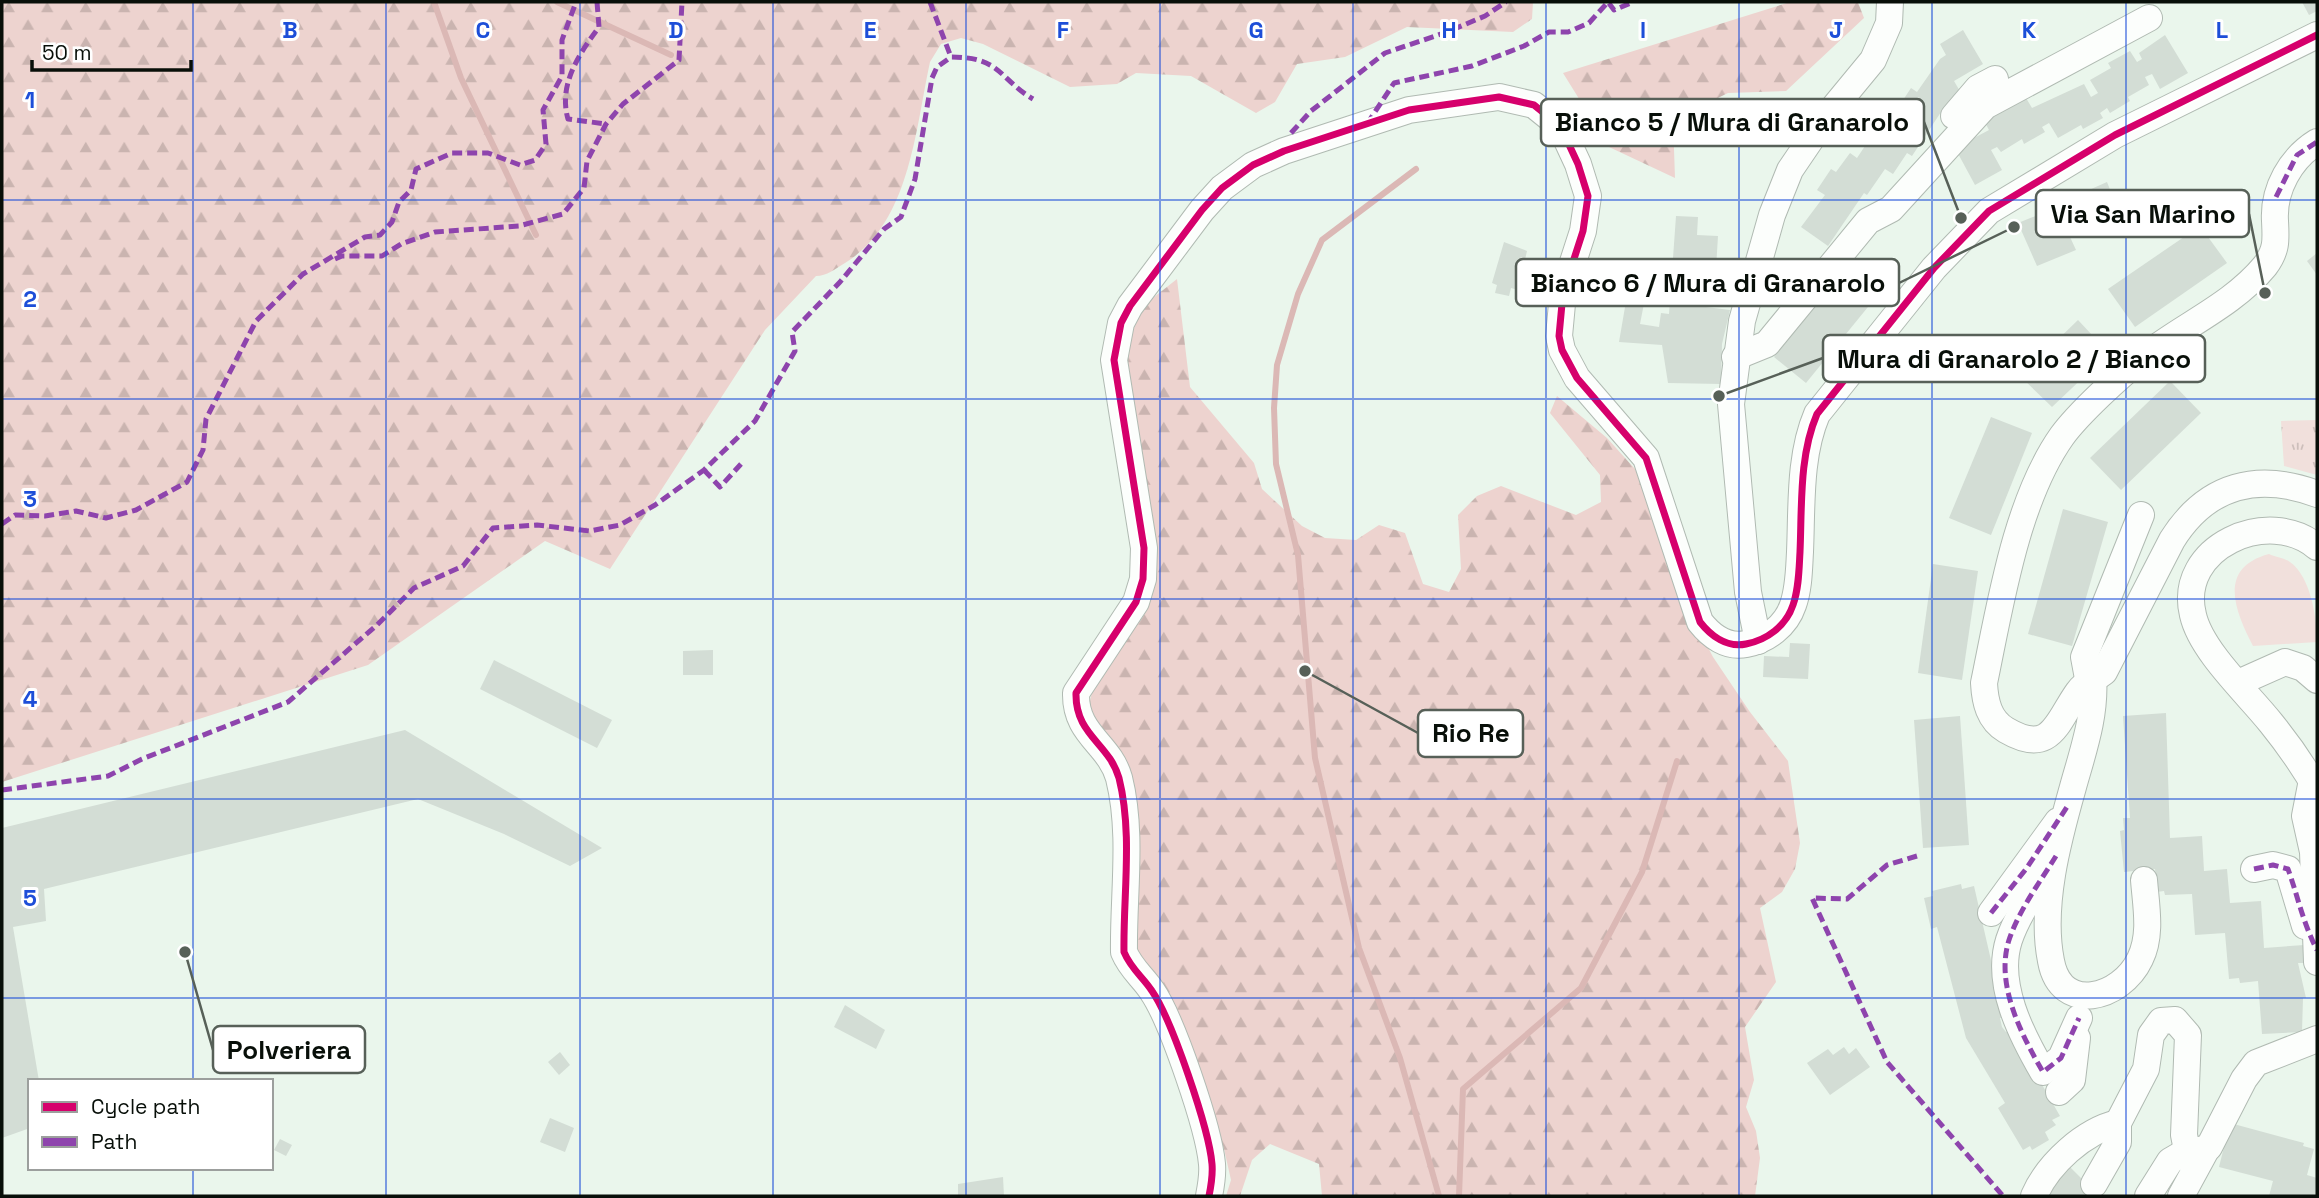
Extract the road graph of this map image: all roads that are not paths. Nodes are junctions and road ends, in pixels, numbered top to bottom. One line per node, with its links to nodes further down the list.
1 (1890, 2): 7 (street)
2 (2149, 18): 6 (street)
3 (2317, 35): 11 (street)
4 (1995, 79): 6 (street)
5 (2317, 142): 12 (street)
6 (1868, 221): 7 (street)
7 (1735, 357): 11 (street)
8 (2317, 494): 12 (street)
9 (2141, 515): 12 (street)
10 (2317, 547): 14 (street)
11 (1758, 641): 29 (street)
12 (2093, 677): 16 (street)
13 (2317, 680): 14 (street)
14 (2238, 683): 15 (street)
15 (2314, 785): 21 (street)
16 (2067, 807): 17 (street); 20 (street)
17 (2056, 856): 23 (street); 23 (street)
18 (2254, 869): 21 (street)
19 (2144, 880): 23 (street)
20 (1991, 913)
21 (2317, 950): 22 (street)
22 (2317, 962)
23 (2084, 1007): 25 (street)
24 (2317, 1038): 27 (street)
25 (2059, 1092)
26 (2118, 1123): 27 (street); 28 (street); 30 (street)
27 (2198, 1150): 31 (street); 32 (street)
28 (2094, 1184)
29 (1209, 1196)
30 (2034, 1196)
31 (2148, 1196)
32 (2182, 1196)

